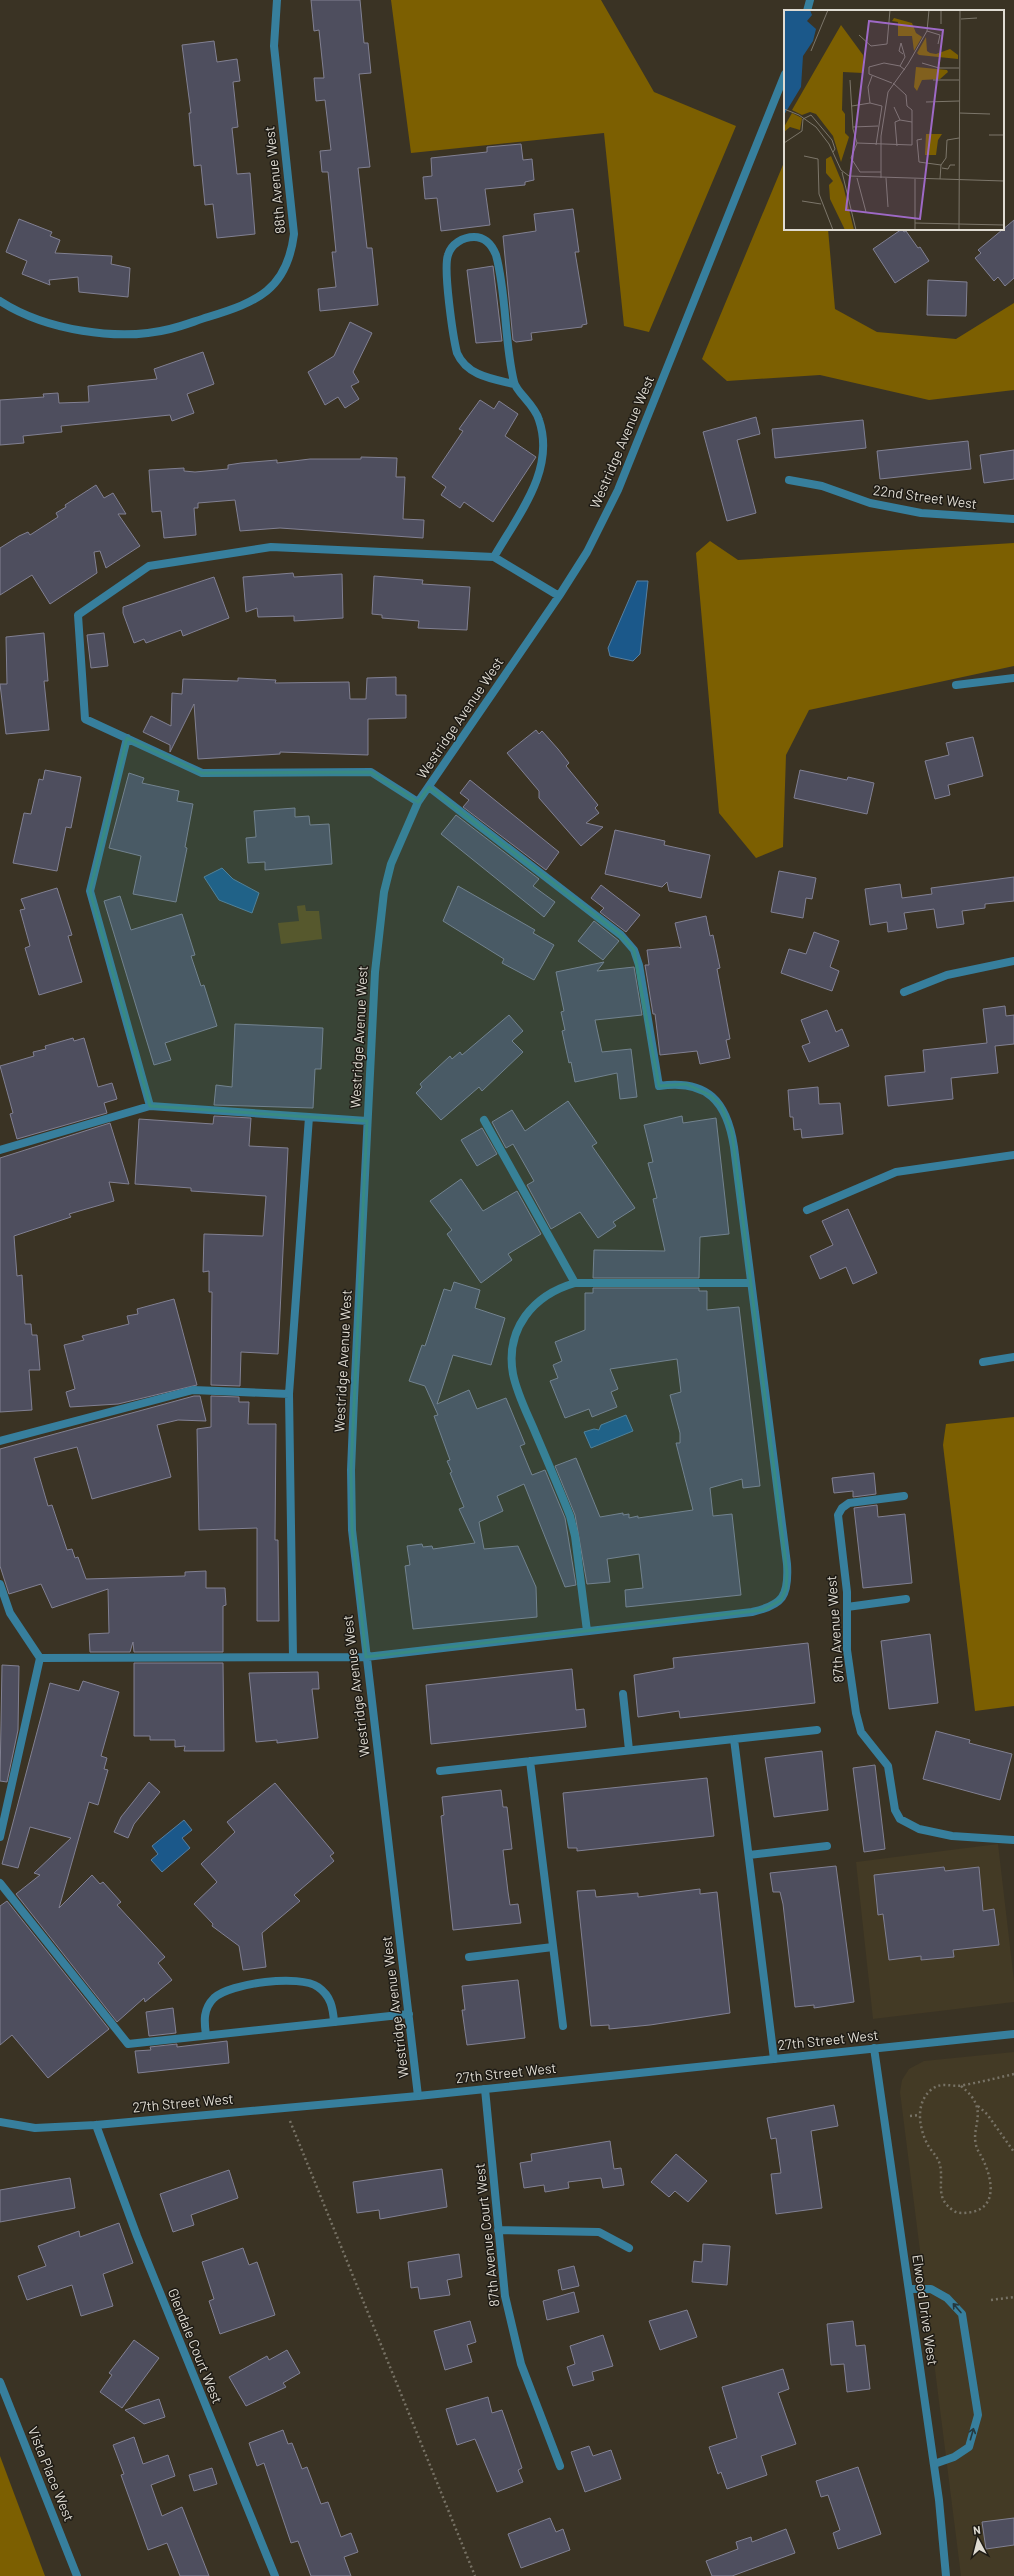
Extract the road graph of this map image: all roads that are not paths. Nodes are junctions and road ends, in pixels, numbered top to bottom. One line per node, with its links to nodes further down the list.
1 (277, 0): 5 (street, 88th Avenue West)
2 (810, 0): 3 (street)
3 (807, 10)
4 (784, 76): 10 (street, Westridge Avenue West)
5 (0, 301)
6 (514, 384): 6 (street); 9 (street)
7 (788, 480): 8 (street, 22nd Street West)
8 (1014, 519)
9 (494, 557): 10 (street); 13 (street)
10 (558, 596): 14 (street, Westridge Avenue West)
11 (1014, 678): 12 (street)
12 (956, 686)
13 (127, 738): 15 (street); 18 (street)
14 (429, 787): 15 (street, Westridge Avenue West); 26 (street)
15 (418, 802): 21 (street, Westridge Avenue West)
16 (1014, 961): 17 (street)
17 (904, 992)
18 (150, 1106): 19 (street); 22 (street)
19 (309, 1118): 21 (street); 29 (street)
20 (484, 1120): 25 (street)
21 (367, 1121): 37 (street, Westridge Avenue West)
22 (0, 1150)
23 (1014, 1155): 24 (street)
24 (807, 1210)
25 (574, 1283): 26 (street); 35 (street)
26 (751, 1283): 35 (street)
27 (1014, 1357): 28 (street)
28 (984, 1362)
29 (289, 1394): 30 (street); 36 (street)
30 (0, 1441)
31 (904, 1496): 34 (street, 87th Avenue West)
32 (0, 1584): 38 (street)
33 (906, 1600): 34 (street)
34 (847, 1607): 46 (street, 87th Avenue West)
35 (587, 1631): 37 (street)
36 (293, 1657): 37 (street); 38 (street)
37 (366, 1657): 52 (street, Westridge Avenue West)
38 (40, 1658): 45 (street)
39 (623, 1694): 42 (street)
40 (817, 1730): 41 (street)
41 (734, 1739): 42 (street); 48 (street)
42 (629, 1750): 43 (street)
43 (530, 1761): 44 (street); 50 (street)
44 (440, 1771)
45 (0, 1837)
46 (1014, 1840)
47 (827, 1846): 48 (street)
48 (749, 1855): 58 (street)
49 (0, 1883): 56 (street)
50 (553, 1947): 51 (street); 54 (street)
51 (469, 1957)
52 (408, 2014): 53 (street); 60 (street, Westridge Avenue West)
53 (334, 2022): 56 (street); 56 (street)
54 (563, 2026)
55 (1014, 2034): 57 (street, 27th Street West)
56 (206, 2035)
57 (874, 2048): 58 (street, 27th Street West); 65 (street, Elwood Drive West)
58 (774, 2059): 59 (street, 27th Street West)
59 (485, 2089): 60 (street, 27th Street West); 63 (street, 87th Avenue Court West)
60 (418, 2096): 62 (street, 27th Street West)
61 (0, 2122): 62 (street, 27th Street West)
62 (96, 2124): 70 (street, Glendale Court West)
63 (498, 2230): 64 (street); 68 (street, 87th Avenue Court West)
64 (629, 2248)
65 (909, 2289): 67 (street, Elwood Drive West); 67 (street, one-way to 65)
66 (0, 2382): 69 (street, Vista Place West)
67 (934, 2464): 71 (street, Elwood Drive West)
68 (560, 2466)
69 (77, 2576)
70 (275, 2576)
71 (946, 2576)

